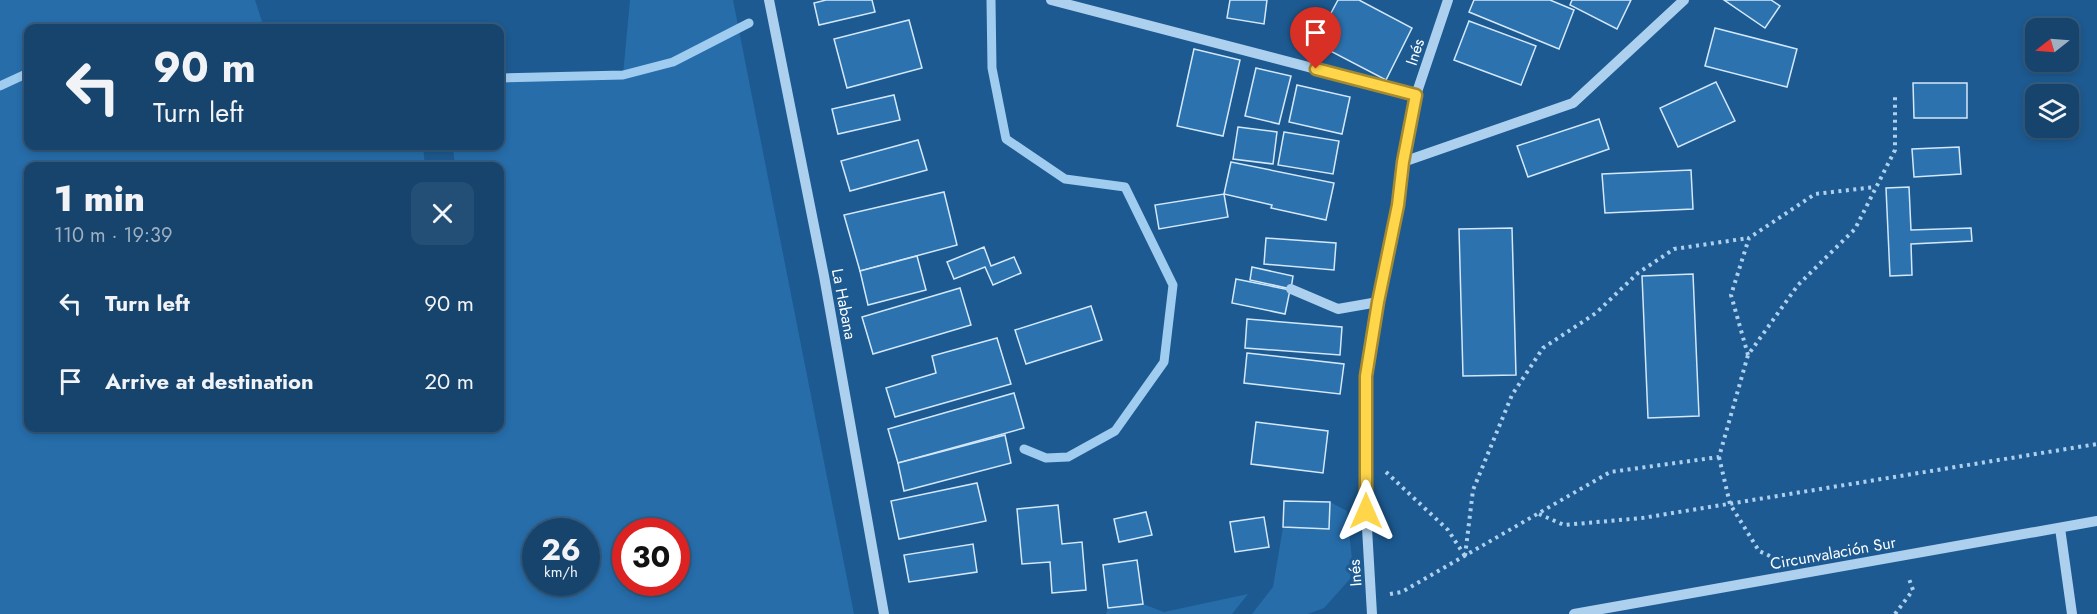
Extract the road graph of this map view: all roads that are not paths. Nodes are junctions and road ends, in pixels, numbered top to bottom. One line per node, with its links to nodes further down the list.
1 (769, 0): 11 (street, La Habana)
2 (1051, 0): 5 (street)
3 (1448, 0): 5 (street, Inés)
4 (1684, 0): 6 (street)
5 (1416, 95): 6 (street, Inés)
6 (1403, 162): 8 (street, Inés)
7 (1291, 290): 8 (street)
8 (1378, 302): 12 (street, Inés)
9 (2097, 520): 10 (street, Circunvalación Sur)
10 (2060, 528): 13 (street, Circunvalación Sur); 14 (street)
11 (884, 614)
12 (1372, 614)
13 (1574, 614)
14 (2072, 614)

